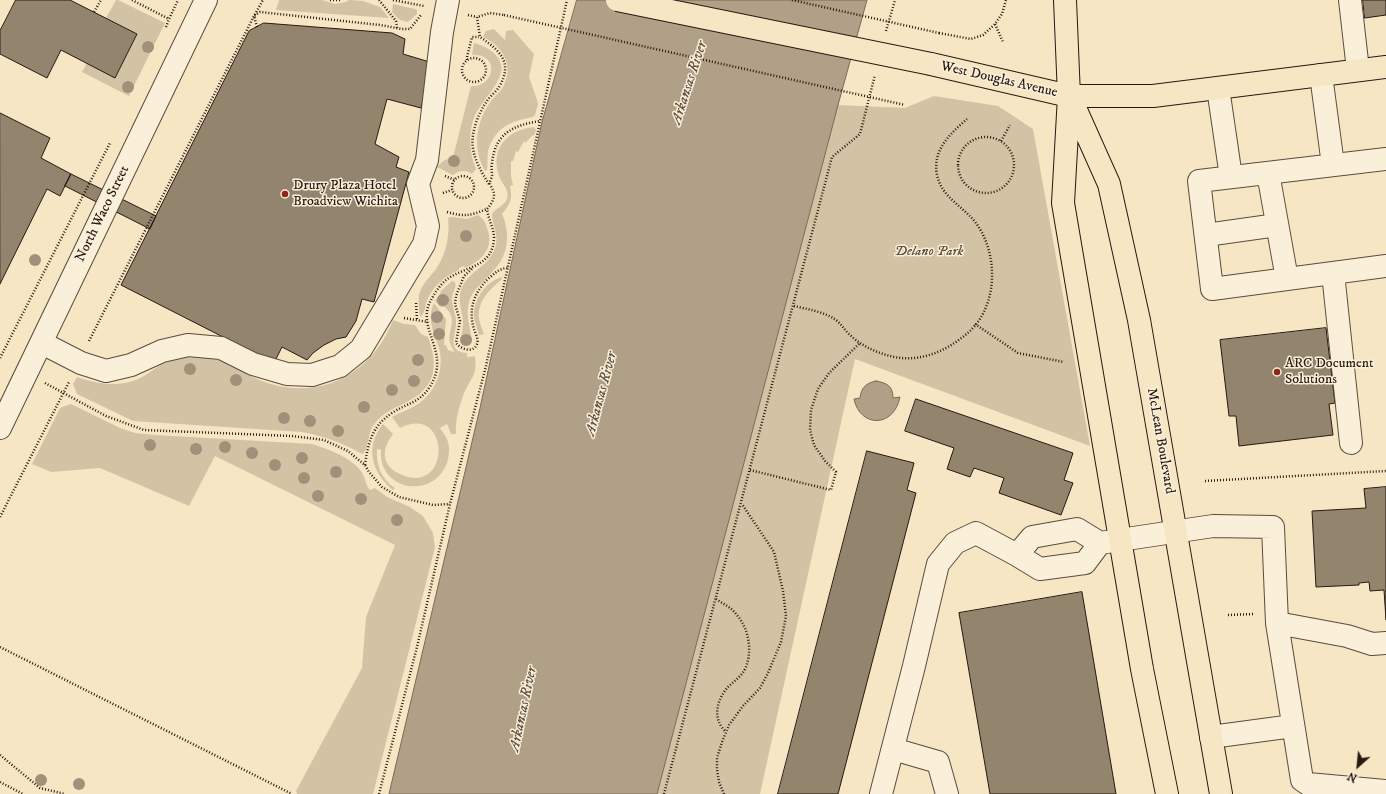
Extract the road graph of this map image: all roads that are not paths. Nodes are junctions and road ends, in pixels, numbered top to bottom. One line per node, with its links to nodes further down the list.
1 (206, 0): 20 (street, North Waco Street)
2 (448, 0): 20 (street)
3 (617, 0): 10 (main road, West Douglas Avenue, bridge)
4 (1065, 0): 10 (main road, McLean Boulevard)
5 (1350, 0): 7 (street)
6 (1386, 67): 7 (main road, West Douglas Avenue)
7 (1358, 70): 8 (main road, West Douglas Avenue)
8 (1321, 75): 9 (main road, West Douglas Avenue); 12 (street)
9 (1218, 88): 10 (main road, West Douglas Avenue); 14 (street)
10 (1069, 96): 23 (main road, McLean Boulevard); 24 (main road, McLean Boulevard)
11 (1386, 159): 12 (street)
12 (1333, 165): 13 (street)
13 (1268, 173): 14 (street); 15 (street)
14 (1231, 177): 16 (street)
15 (1278, 225): 16 (street); 19 (street)
16 (1206, 234): 19 (street)
17 (1386, 266): 18 (street)
18 (1334, 273): 19 (street); 22 (street)
19 (1288, 279)
20 (42, 343): 21 (street, North Waco Street)
21 (0, 428)
22 (1351, 443)
23 (1176, 531): 24 (street); 26 (street); 29 (main road, McLean Boulevard)
24 (1110, 541): 25 (street); 25 (street); 36 (main road, McLean Boulevard)
25 (1017, 555): 30 (street)
26 (1277, 623): 27 (street); 28 (street)
27 (1386, 643)
28 (1293, 726): 29 (street); 31 (street)
29 (1211, 737): 37 (main road, McLean Boulevard)
30 (892, 749): 34 (street); 35 (street)
31 (1306, 789): 32 (street)
32 (1360, 791): 33 (street)
33 (1386, 791)
34 (881, 794)
35 (947, 794)
36 (1167, 794)
37 (1221, 794)

